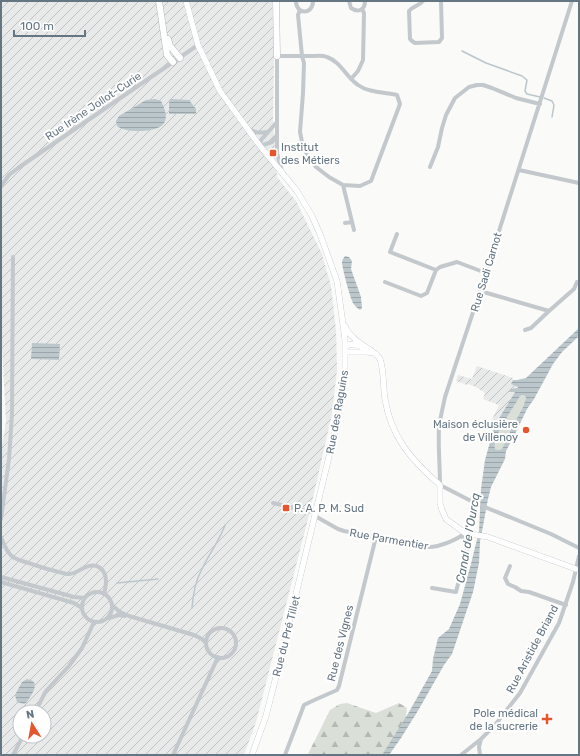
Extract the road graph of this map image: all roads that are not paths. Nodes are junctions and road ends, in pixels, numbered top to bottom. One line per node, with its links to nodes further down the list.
1 (159, 1): 18 (main road)
2 (162, 1): 17 (main road)
3 (186, 1): 14 (street, Rue des Raguins)
4 (276, 1): 15 (main road)
5 (296, 1): 13 (street)
6 (314, 1): 13 (street)
7 (349, 1): 12 (street)
8 (365, 1): 12 (street)
9 (423, 1): 10 (street)
10 (441, 1)
11 (572, 1): 20 (street, Rue Sadi Carnot)
12 (362, 9): 19 (street)
13 (300, 10): 16 (street)
14 (198, 45): 17 (street, Rue Irène Jollot-Curie); 22 (street, Rue des Raguins)
15 (277, 56): 16 (street); 21 (street)
16 (302, 56): 19 (street); 31 (street)
17 (180, 58): 18 (street, Rue Irène Jollot-Curie)
18 (173, 62): 30 (street, Rue Irène Jollot-Curie)
19 (351, 79): 31 (street)
20 (540, 104): 26 (street); 27 (street, Rue Sadi Carnot)
21 (277, 122): 23 (street); 24 (street)
22 (247, 128): 23 (street); 25 (street, Rue des Raguins)
23 (267, 132): 25 (street)
24 (277, 134): 25 (street); 28 (street)
25 (260, 146): 28 (street, Rue des Raguins)
26 (430, 167)
27 (519, 170): 29 (street); 38 (street, Rue Sadi Carnot)
28 (283, 173): 43 (street, Rue des Raguins)
29 (579, 183)
30 (1, 186)
31 (343, 186): 32 (street)
32 (352, 222): 33 (street); 34 (street)
33 (345, 223)
34 (354, 230)
35 (397, 234): 37 (street)
36 (14, 257): 51 (street)
37 (436, 270): 38 (street); 39 (street)
38 (486, 273): 41 (street, Rue Sadi Carnot)
39 (385, 282)
40 (577, 282): 42 (street)
41 (480, 291): 42 (street); 48 (street, Rue Sadi Carnot)
42 (549, 311): 44 (street)
43 (343, 322): 45 (street, Rue des Raguins); 46 (street)
44 (525, 330)
45 (345, 349): 46 (street); 47 (street); 50 (street, Rue des Raguins)
46 (369, 350): 47 (street)
47 (376, 354): 48 (street)
48 (440, 485): 52 (street, Rue Sadi Carnot); 55 (street)
49 (273, 503): 50 (street, Rue Parmentier)
50 (315, 514): 54 (street, Rue Parmentier); 79 (street, Rue du Pré Tillet)
51 (1, 518)
52 (465, 535): 54 (street, Rue Parmentier); 58 (street); 61 (street)
53 (1, 536): 62 (street)
54 (376, 537): 80 (street, Rue des Vignes)
55 (577, 548)
56 (579, 556): 58 (street, Rue Aristide Briand)
57 (510, 566): 64 (street)
58 (576, 569): 64 (street, Rue Aristide Briand)
59 (1, 576): 63 (street)
60 (1, 582): 66 (street)
61 (432, 588)
62 (104, 594): 63 (street); 65 (street)
63 (85, 598): 66 (street)
64 (566, 605): 75 (street, Rue Aristide Briand)
65 (113, 606): 67 (street); 68 (street)
66 (82, 608): 69 (street)
67 (129, 616): 68 (street); 71 (street)
68 (109, 618): 69 (street)
69 (94, 622): 74 (street)
70 (209, 634): 71 (street); 72 (street); 73 (street)
71 (194, 635): 72 (street)
72 (206, 643): 73 (street)
73 (218, 657): 78 (street)
74 (39, 704)
75 (481, 740): 81 (street, Rue Aristide Briand); 82 (street)
76 (19, 744): 77 (street)
77 (13, 755)
78 (173, 755)
79 (252, 755)
80 (285, 755)
81 (461, 755)
82 (480, 755)

